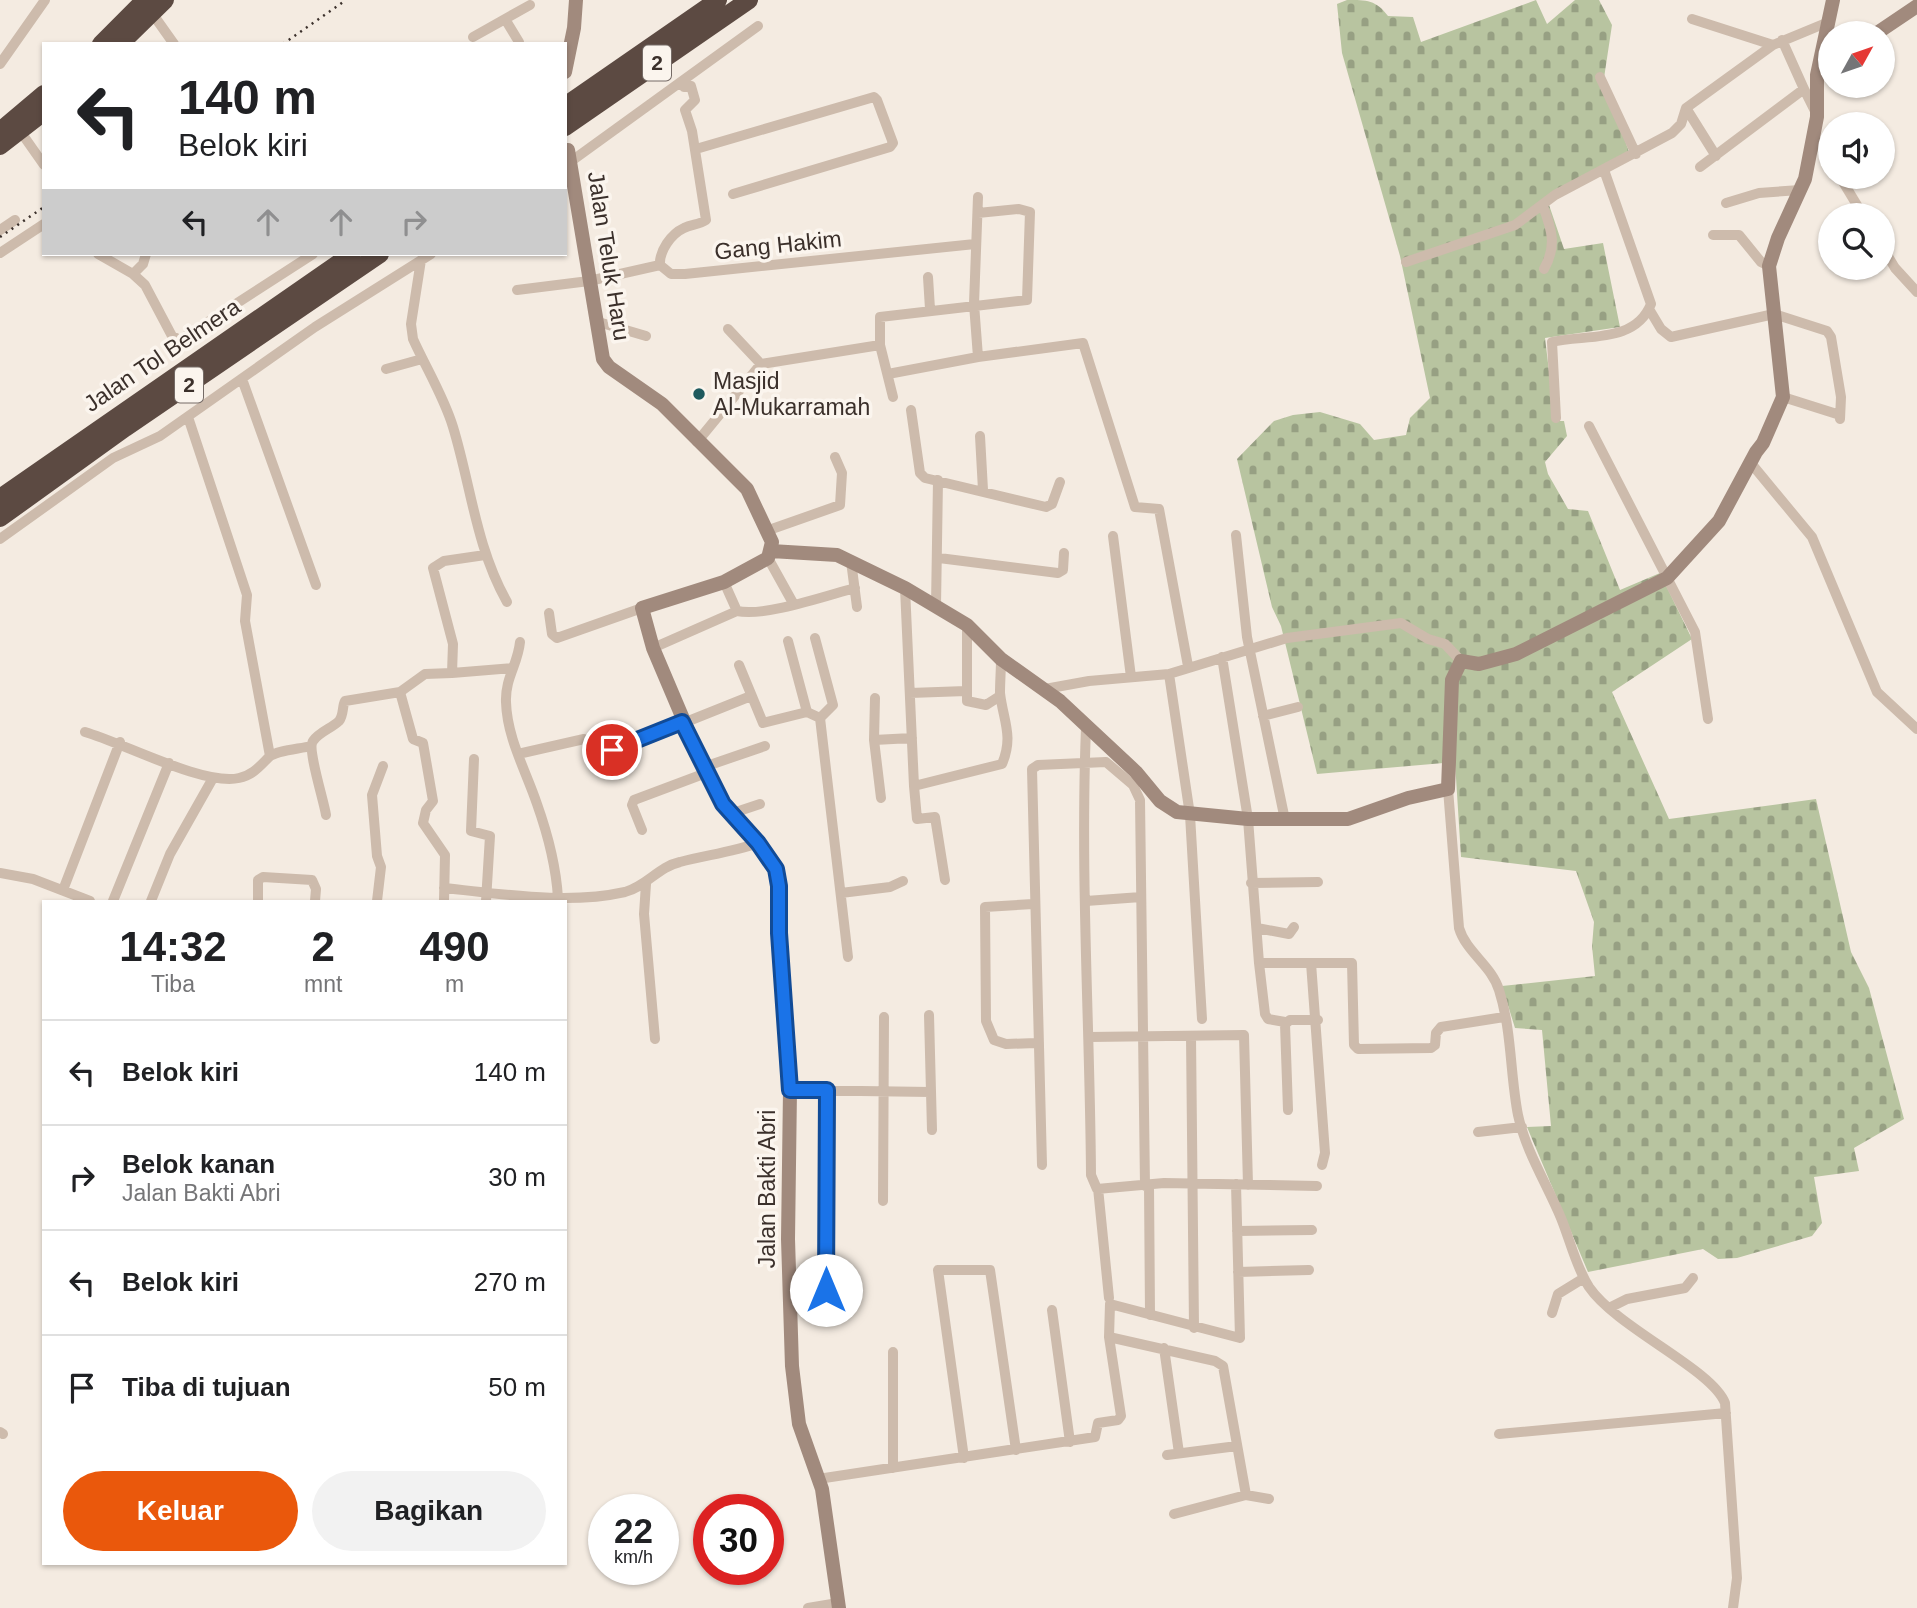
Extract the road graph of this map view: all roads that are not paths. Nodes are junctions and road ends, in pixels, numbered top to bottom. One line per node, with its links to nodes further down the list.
1 (45, 0): 22 (street)
2 (576, 0): 21 (street)
3 (718, 0): 29 (highway, 2)
4 (749, 0): 33 (highway, 2)
5 (1833, 0): 11 (street)
6 (532, 2): 9 (street)
7 (154, 4): 16 (highway); 17 (highway); 18 (street)
8 (1917, 6): 12 (street)
9 (505, 19): 15 (street); 19 (street)
10 (1692, 19): 20 (street)
11 (1827, 21)
12 (1895, 21)
13 (758, 26): 26 (street)
14 (1818, 26): 20 (street)
15 (472, 37)
16 (103, 42)
17 (122, 42)
18 (173, 42)
19 (519, 42)
20 (1777, 43): 27 (street); 30 (street)
21 (567, 62)
22 (0, 64)
23 (1818, 69): 24 (street)
24 (1817, 75): 32 (street)
25 (1600, 77): 39 (street)
26 (680, 83): 38 (street); 41 (street)
27 (1804, 89): 32 (street); 40 (street)
28 (42, 96): 34 (highway)
29 (567, 105)
30 (1686, 108): 39 (street); 40 (street)
31 (42, 113): 34 (highway)
32 (1817, 117): 35 (street)
33 (567, 126)
34 (11, 128): 37 (highway); 42 (street)
35 (1814, 137): 36 (street); 45 (street)
36 (1818, 143)
37 (0, 146)
38 (696, 149): 46 (street); 65 (street)
39 (1636, 154): 44 (street)
40 (1716, 156): 43 (street)
41 (568, 159): 71 (street, Jalan Teluk Haru)
42 (42, 163)
43 (1700, 167)
44 (1604, 170): 49 (street); 76 (street)
45 (1800, 190): 48 (street); 66 (street)
46 (733, 194)
47 (978, 197): 50 (street)
48 (1726, 203)
49 (1543, 206): 64 (street); 68 (street)
50 (978, 213): 55 (street); 74 (street)
51 (15, 220): 53 (street)
52 (42, 224): 56 (street)
53 (0, 230)
54 (1713, 235): 66 (street)
55 (975, 244): 65 (street, Gang Hakim); 74 (street)
56 (0, 253)
57 (102, 256): 69 (street)
58 (145, 256): 69 (street)
59 (310, 256): 69 (street)
60 (349, 256): 101 (highway, Jalan Tol Belmera / 2)
61 (377, 256): 102 (highway, Jalan Tol Belmera / 2)
62 (428, 256): 63 (street)
63 (421, 260): 83 (street); 87 (street)
64 (1406, 262)
65 (660, 265): 71 (street, Gang Hakim)
66 (1769, 266): 77 (street)
67 (1895, 268): 73 (street)
68 (1544, 269)
69 (133, 274)
70 (928, 277): 75 (street)
71 (589, 281): 72 (street, Gang Hakim); 78 (street, Jalan Teluk Haru)
72 (517, 290)
73 (1917, 292)
74 (974, 304): 75 (street); 82 (street)
75 (930, 309): 81 (street)
76 (1649, 310): 77 (street); 92 (street)
77 (1774, 314): 89 (street); 89 (street)
78 (595, 321): 80 (street); 95 (street, Jalan Teluk Haru)
79 (728, 330): 84 (street)
80 (646, 336)
81 (880, 345): 84 (street); 86 (street)
82 (978, 357): 86 (street); 134 (street)
83 (422, 359): 85 (street); 109 (street)
84 (761, 364): 95 (street)
85 (386, 369)
86 (888, 374): 88 (street)
87 (242, 379): 91 (street); 114 (street)
88 (893, 397)
89 (1783, 397): 97 (street)
90 (911, 411): 98 (street)
91 (188, 417): 106 (street); 161 (street)
92 (1556, 418)
93 (1589, 426): 112 (street)
94 (980, 436): 100 (street)
95 (697, 442): 103 (street, Jalan Teluk Haru)
96 (835, 457): 103 (street)
97 (1750, 462): 112 (street); 153 (street)
98 (938, 480): 100 (street); 110 (street)
99 (1060, 482): 100 (street)
100 (983, 490)
101 (0, 498)
102 (0, 518)
103 (769, 530): 108 (street, Jalan Teluk Haru)
104 (1236, 535): 128 (street)
105 (1113, 536): 138 (street)
106 (0, 539)
107 (1064, 553): 110 (street)
108 (770, 554): 111 (street); 113 (street); 118 (street)
109 (485, 555): 117 (street); 136 (street)
110 (939, 558): 119 (street)
111 (850, 561): 115 (street); 116 (street)
112 (1667, 578): 132 (street); 150 (street)
113 (724, 582): 121 (street); 122 (street)
114 (316, 585)
115 (855, 588): 118 (street); 120 (street)
116 (905, 588): 119 (street); 142 (street)
117 (507, 602)
118 (793, 603): 122 (street)
119 (936, 606): 124 (street)
120 (857, 607)
121 (642, 608): 123 (street); 129 (street, Jalan Bakti Abri)
122 (737, 611): 129 (street)
123 (549, 612)
124 (967, 625): 131 (street); 140 (street)
125 (815, 638): 149 (street)
126 (788, 641): 147 (street)
127 (520, 642): 135 (street)
128 (1250, 648): 130 (street); 132 (street); 148 (street)
129 (653, 649): 151 (street, Jalan Bakti Abri)
130 (1222, 657): 134 (street); 175 (street)
131 (1001, 659): 139 (street); 144 (street)
132 (1461, 661): 169 (street)
133 (739, 666): 143 (street)
134 (1188, 666): 137 (street)
135 (512, 668): 136 (street); 160 (street)
136 (452, 673): 141 (street)
137 (1169, 674): 138 (street); 174 (street)
138 (1131, 677): 139 (street)
139 (1045, 689): 152 (street)
140 (966, 691): 142 (street); 144 (street)
141 (400, 692): 158 (street); 185 (street)
142 (910, 694): 155 (street)
143 (751, 696): 147 (street); 151 (street)
144 (1000, 696): 168 (street)
145 (875, 698): 156 (street)
146 (1298, 706): 148 (street)
147 (807, 712): 149 (street)
148 (1263, 716): 176 (street)
149 (820, 718): 187 (street)
150 (1708, 719)
151 (682, 722): 160 (street); 166 (street, Jalan Bakti Abri)
152 (1086, 728): 163 (street); 174 (street)
153 (1917, 729)
154 (86, 732): 157 (street)
155 (912, 738): 156 (street); 168 (street)
156 (874, 740): 170 (street)
157 (120, 742): 164 (street); 186 (street)
158 (311, 746): 161 (street); 173 (street)
159 (765, 746): 166 (street)
160 (518, 754): 190 (street)
161 (270, 756): 167 (street)
162 (474, 759): 188 (street)
163 (1084, 761): 189 (street); 199 (street); 200 (street)
164 (169, 763): 167 (street); 193 (street)
165 (383, 766): 197 (street)
166 (705, 770): 172 (street, Jalan Bakti Abri); 177 (street)
167 (213, 778): 194 (street)
168 (914, 786): 180 (street)
169 (1448, 789): 176 (street); 208 (street)
170 (881, 798)
171 (760, 804): 172 (street)
172 (730, 814): 178 (street, Jalan Bakti Abri)
173 (326, 815)
174 (1190, 815): 175 (street); 209 (street)
175 (1248, 819): 176 (street); 183 (street)
176 (1285, 820)
177 (642, 830)
178 (758, 843): 184 (street); 217 (street, Jalan Bakti Abri)
179 (0, 873): 186 (street)
180 (945, 880)
181 (903, 881): 187 (street)
182 (1318, 882): 183 (street)
183 (1251, 883): 202 (street)
184 (646, 884): 190 (street); 215 (street)
185 (444, 888): 188 (street); 198 (street)
186 (63, 890): 192 (street)
187 (841, 893): 203 (street)
188 (486, 897): 191 (street)
189 (1141, 897): 199 (street); 212 (street)
190 (558, 898): 191 (street)
191 (545, 899)
192 (88, 900)
193 (113, 900)
194 (151, 900)
195 (258, 900): 196 (street)
196 (315, 900)
197 (377, 900)
198 (444, 900)
199 (1086, 901): 214 (street)
200 (1033, 904): 216 (street); 216 (street)
201 (1294, 926): 202 (street)
202 (1257, 928): 204 (street)
203 (848, 957)
204 (1259, 963): 205 (street); 211 (street)
205 (1311, 963): 208 (street); 210 (street)
206 (929, 1015): 220 (street)
207 (884, 1017): 219 (street)
208 (1504, 1017): 222 (street)
209 (1202, 1019)
210 (1318, 1020): 211 (street); 226 (street)
211 (1285, 1022): 221 (street)
212 (1142, 1036): 213 (street); 214 (street); 230 (street)
213 (1191, 1036): 228 (street); 229 (street)
214 (1090, 1037): 232 (street)
215 (655, 1039)
216 (1036, 1043): 225 (street)
217 (790, 1090): 218 (street); 259 (street, Jalan Bakti Abri)
218 (827, 1090): 219 (street); 244 (street)
219 (884, 1091): 220 (street); 233 (street)
220 (931, 1092): 223 (street)
221 (1288, 1110)
222 (1522, 1127): 224 (street); 238 (street)
223 (932, 1130)
224 (1478, 1132)
225 (1042, 1165)
226 (1322, 1165)
227 (1236, 1184): 228 (street); 229 (street); 235 (street)
228 (1195, 1185): 230 (street); 246 (street)
229 (1248, 1185): 231 (street)
230 (1147, 1186): 232 (street); 245 (street)
231 (1317, 1186)
232 (1098, 1188): 240 (street)
233 (883, 1201)
234 (1312, 1230): 235 (street)
235 (1237, 1231): 237 (street)
236 (1309, 1270): 237 (street)
237 (1238, 1272): 246 (street)
238 (1584, 1278): 241 (street); 243 (street)
239 (1693, 1278): 241 (street)
240 (1109, 1298)
241 (1609, 1308): 250 (street)
242 (1052, 1310): 252 (street)
243 (1552, 1313)
244 (826, 1314)
245 (1150, 1315): 246 (street); 247 (street)
246 (1194, 1328)
247 (1109, 1337): 248 (street); 252 (street)
248 (1164, 1348): 253 (street); 255 (street)
249 (892, 1352): 258 (street)
250 (1726, 1413): 251 (street); 265 (street)
251 (1499, 1434)
252 (1070, 1442): 254 (street)
253 (1237, 1446): 255 (street); 260 (street)
254 (1016, 1450): 257 (street); 257 (street)
255 (1179, 1453): 256 (street)
256 (1167, 1455)
257 (964, 1458): 258 (street)
258 (893, 1468): 259 (street)
259 (818, 1479): 263 (street, Jalan Bakti Abri)
260 (1246, 1495): 261 (street); 262 (street)
261 (1269, 1499)
262 (1174, 1514)
263 (838, 1605): 264 (street)
264 (808, 1608)
265 (1733, 1608)

